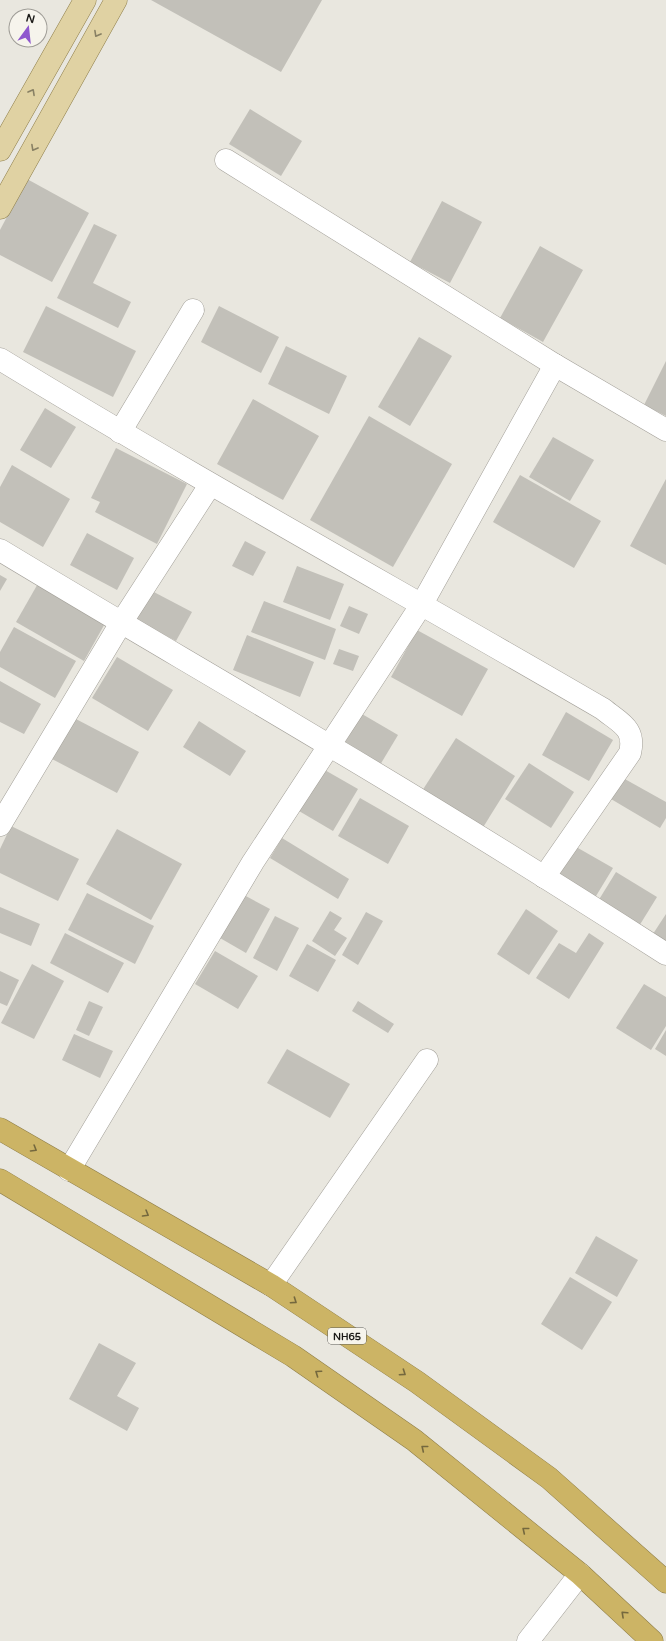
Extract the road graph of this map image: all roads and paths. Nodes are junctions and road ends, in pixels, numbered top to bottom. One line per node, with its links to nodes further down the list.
1 (85, 0): 3 (main road, one-way to 1)
2 (116, 0): 5 (main road, one-way to 5)
3 (0, 150)
4 (226, 160): 8 (street)
5 (0, 208)
6 (193, 310): 10 (street)
7 (0, 359): 10 (street)
8 (555, 365): 9 (street); 13 (street)
9 (666, 430)
10 (120, 432): 11 (street)
11 (210, 485): 13 (street); 14 (street)
12 (0, 550): 14 (street)
13 (422, 604): 15 (street); 17 (street)
14 (121, 623): 15 (street); 16 (street)
15 (330, 746): 17 (street); 21 (street)
16 (0, 825)
17 (544, 877): 18 (street)
18 (666, 954)
19 (427, 1060): 23 (street)
20 (0, 1129): 21 (highway, NH65, one-way to 21)
21 (69, 1170): 23 (highway, NH65, one-way to 23)
22 (0, 1180): 24 (highway, one-way to 22)
23 (271, 1285): 25 (highway, NH65, one-way to 25)
24 (580, 1574): 26 (street); 27 (highway, one-way to 24)
25 (666, 1582)
26 (528, 1641)
27 (652, 1641)

